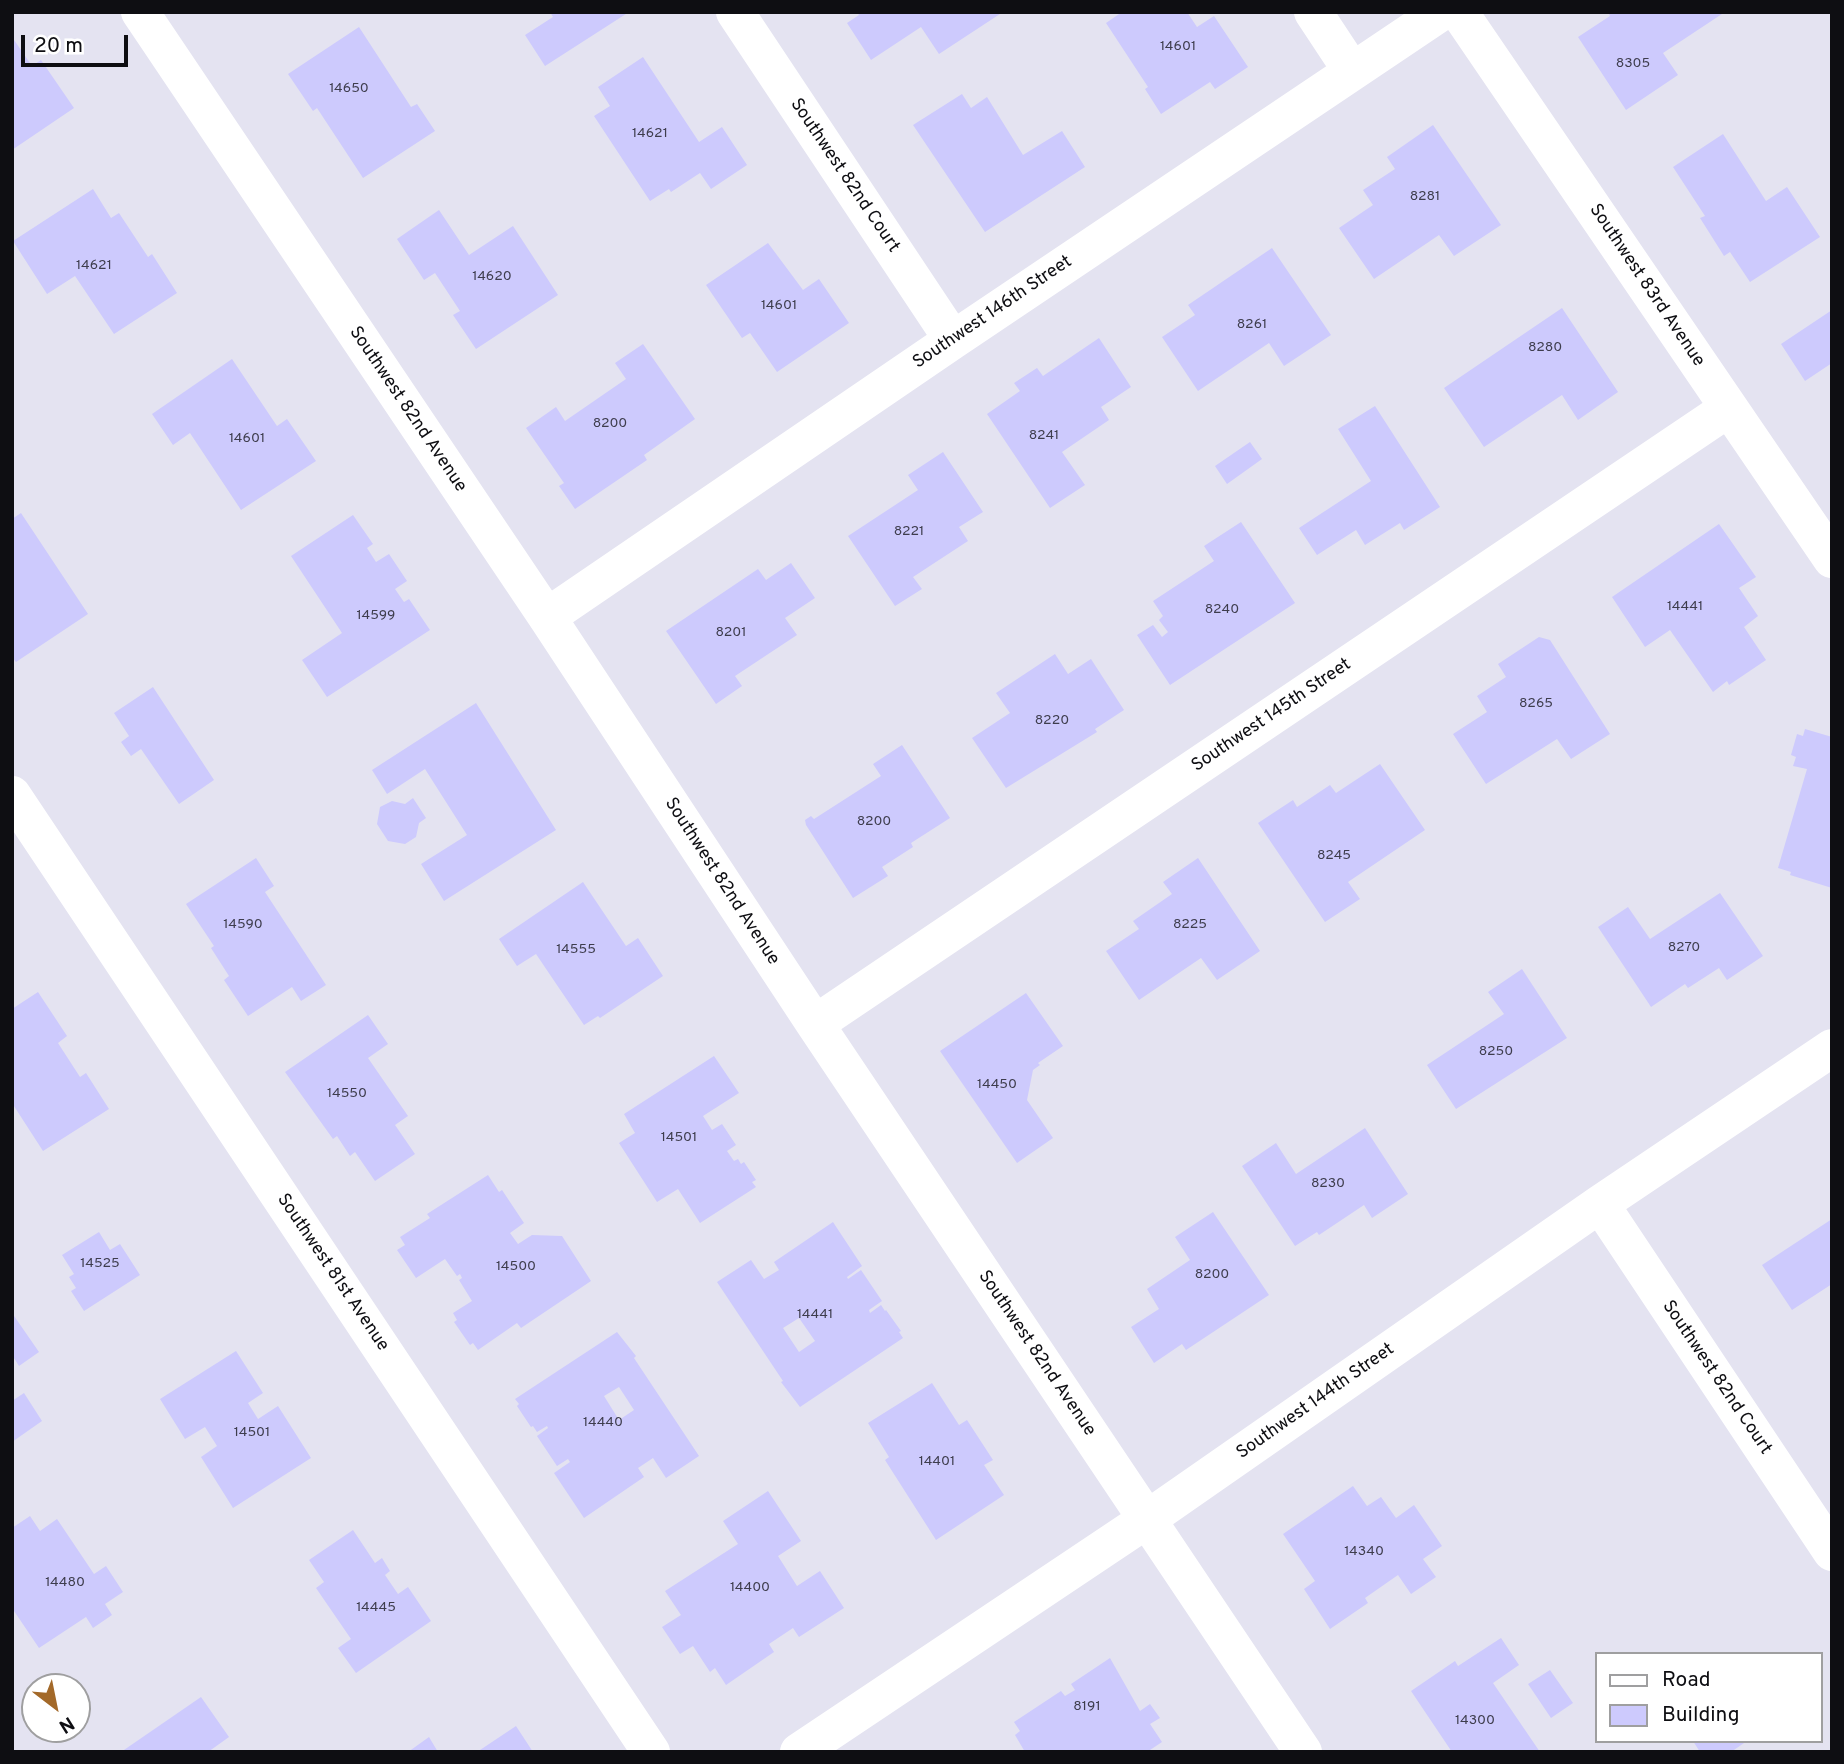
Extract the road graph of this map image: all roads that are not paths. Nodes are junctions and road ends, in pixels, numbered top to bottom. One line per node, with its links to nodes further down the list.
1 (140, 12): 10 (street, Southwest 82nd Avenue)
2 (736, 12): 7 (street, Southwest 82nd Court)
3 (1313, 12): 6 (street)
4 (1441, 12): 6 (street, Southwest 146th Street)
5 (1459, 12): 8 (street, Southwest 83rd Avenue)
6 (1352, 71): 7 (street, Southwest 146th Street)
7 (953, 340): 10 (street, Southwest 146th Street)
8 (1729, 408): 9 (street, Southwest 83rd Avenue); 12 (street, Southwest 145th Street)
9 (1832, 559)
10 (547, 617): 12 (street, Southwest 82nd Avenue)
11 (12, 795): 17 (street, Southwest 81st Avenue)
12 (815, 1024): 15 (street, Southwest 82nd Avenue)
13 (1832, 1048): 14 (street, Southwest 144th Street)
14 (1600, 1205): 15 (street, Southwest 144th Street); 16 (street, Southwest 82nd Court)
15 (1146, 1520): 18 (street, Southwest 144th Street); 19 (street, Southwest 82nd Avenue)
16 (1832, 1552)
17 (651, 1752)
18 (799, 1752)
19 (1303, 1752)

